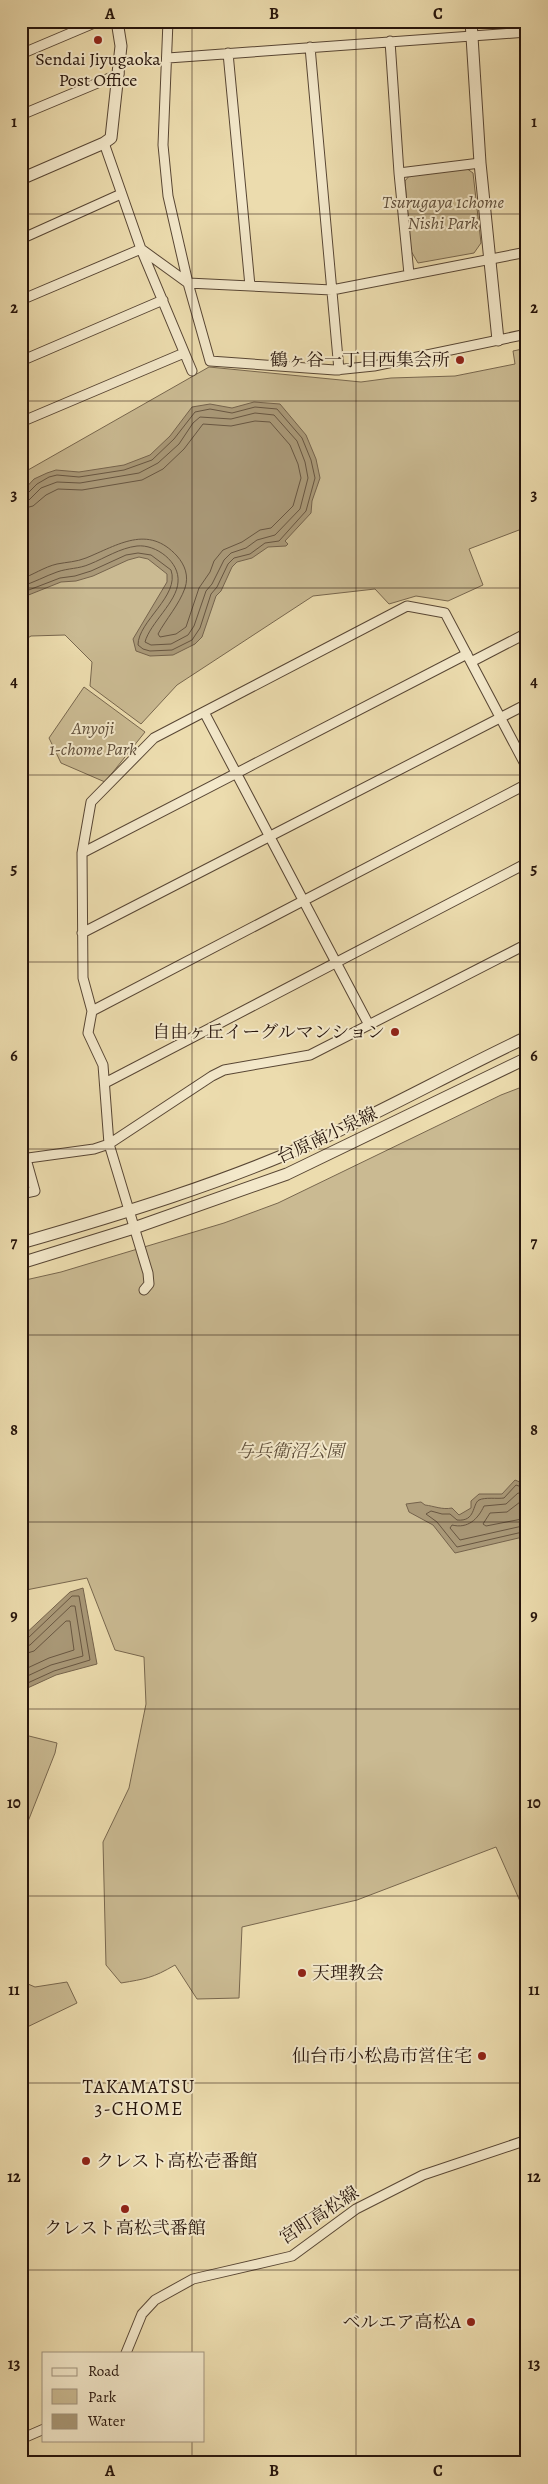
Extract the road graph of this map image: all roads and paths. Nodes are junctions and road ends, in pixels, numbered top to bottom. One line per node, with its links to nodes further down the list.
1 (100, 21): 10 (street)
2 (117, 21): 12 (street)
3 (168, 21): 11 (street)
4 (471, 21): 6 (street)
5 (527, 32): 6 (street)
6 (472, 36): 7 (street); 15 (street)
7 (390, 42): 8 (street); 16 (street)
8 (310, 47): 9 (street); 26 (street)
9 (228, 53): 11 (street); 25 (street)
10 (21, 54)
11 (168, 58): 24 (street)
12 (119, 74): 13 (street); 14 (street)
13 (21, 115)
14 (104, 143): 17 (street); 18 (street)
15 (480, 163): 16 (street); 22 (street)
16 (399, 173): 23 (street)
17 (21, 179)
18 (120, 194): 19 (street); 20 (street)
19 (21, 239)
20 (141, 249): 24 (street); 27 (street); 28 (street)
21 (527, 252): 22 (street)
22 (490, 259): 23 (street); 30 (street)
23 (409, 274): 26 (street)
24 (188, 283): 25 (street); 33 (street)
25 (250, 286): 26 (street)
26 (332, 290): 33 (street)
27 (21, 300)
28 (163, 300): 31 (street); 32 (street)
29 (527, 334): 30 (street)
30 (498, 340): 33 (street)
31 (184, 354): 34 (street); 35 (street)
32 (21, 361)
33 (340, 370)
34 (192, 371)
35 (21, 422)
36 (527, 634): 37 (street)
37 (469, 658): 39 (street); 40 (street); 42 (street)
38 (527, 704): 40 (street)
39 (204, 712): 42 (street); 45 (street)
40 (500, 718): 41 (street); 44 (street)
41 (527, 768)
42 (237, 774): 44 (street); 45 (street)
43 (527, 784): 47 (street)
44 (270, 837): 47 (street); 48 (street)
45 (82, 854): 48 (street)
46 (527, 863): 50 (street)
47 (303, 901): 50 (street); 51 (street)
48 (82, 933): 51 (street)
49 (527, 944): 52 (street)
50 (336, 963): 52 (street); 55 (street)
51 (92, 1011): 55 (street)
52 (369, 1025): 56 (street)
53 (527, 1037): 59 (street)
54 (527, 1058): 60 (street, 台原南小泉線)
55 (105, 1083): 56 (street)
56 (109, 1144): 57 (street); 59 (street)
57 (23, 1159): 58 (street)
58 (21, 1194)
59 (129, 1211): 60 (street); 61 (street)
60 (134, 1228): 62 (street, 台原南小泉線); 63 (street)
61 (21, 1244)
62 (21, 1262)
63 (144, 1290)
64 (527, 2140): 65 (street, 宮町高松線)
65 (126, 2352)
66 (42, 2430): 67 (street)
67 (21, 2440)

